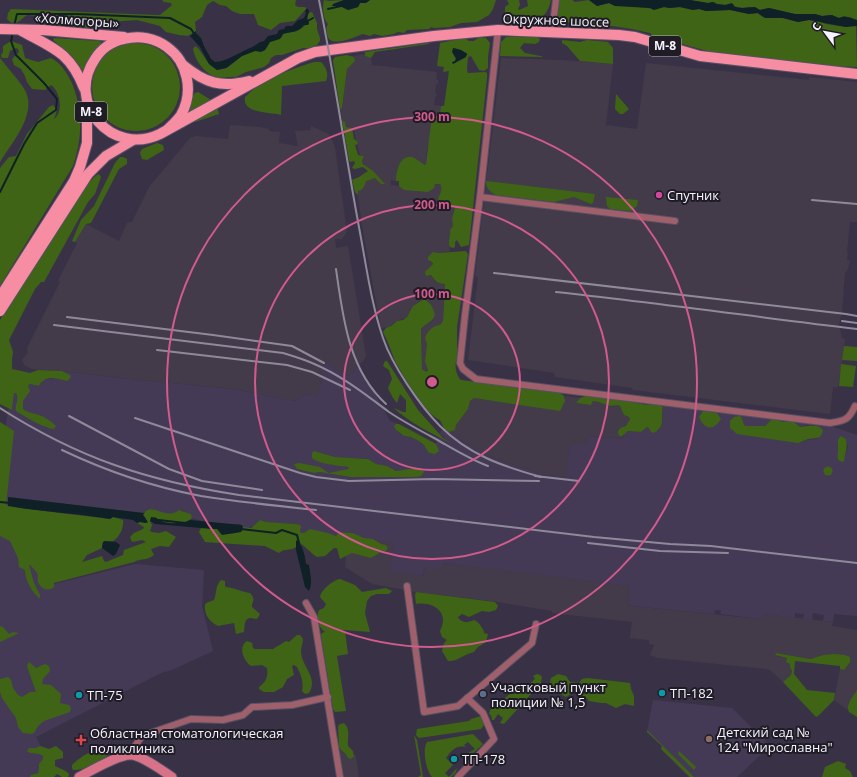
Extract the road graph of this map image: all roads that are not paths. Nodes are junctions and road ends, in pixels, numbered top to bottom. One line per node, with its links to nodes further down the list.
1 (556, 0): 4 (street)
2 (11, 30): 5 (main road, «Холмогоры» / М-8); 9 (main road, «Холмогоры» / М-8)
3 (498, 30): 4 (main road, Окружное шоссе / М-8); 8 (main road, Окружное шоссе / М-8); 12 (street)
4 (552, 32): 7 (main road, Окружное шоссе / М-8)
5 (130, 37): 6 (main road, «Холмогоры» / М-8); 9 (main road, «Холмогоры» / М-8)
6 (182, 64): 8 (main road, «Холмогоры» / М-8); 10 (main road, «Холмогоры» / М-8)
7 (857, 74)
8 (259, 79): 10 (main road, «Холмогоры» / М-8)
9 (86, 96): 11 (main road, «Холмогоры» / М-8); 14 (main road)
10 (167, 130): 11 (main road, «Холмогоры» / М-8)
11 (133, 140): 15 (main road)
12 (480, 197): 13 (street); 16 (street)
13 (675, 221)
14 (0, 297)
15 (0, 311)
16 (855, 406)
17 (406, 586): 21 (street)
18 (306, 603): 20 (street)
19 (536, 624): 21 (street)
20 (328, 697): 22 (street); 25 (street)
21 (467, 698): 26 (street)
22 (132, 755): 23 (street); 24 (street)
23 (79, 777)
24 (172, 777)
25 (340, 777)
26 (458, 777)

